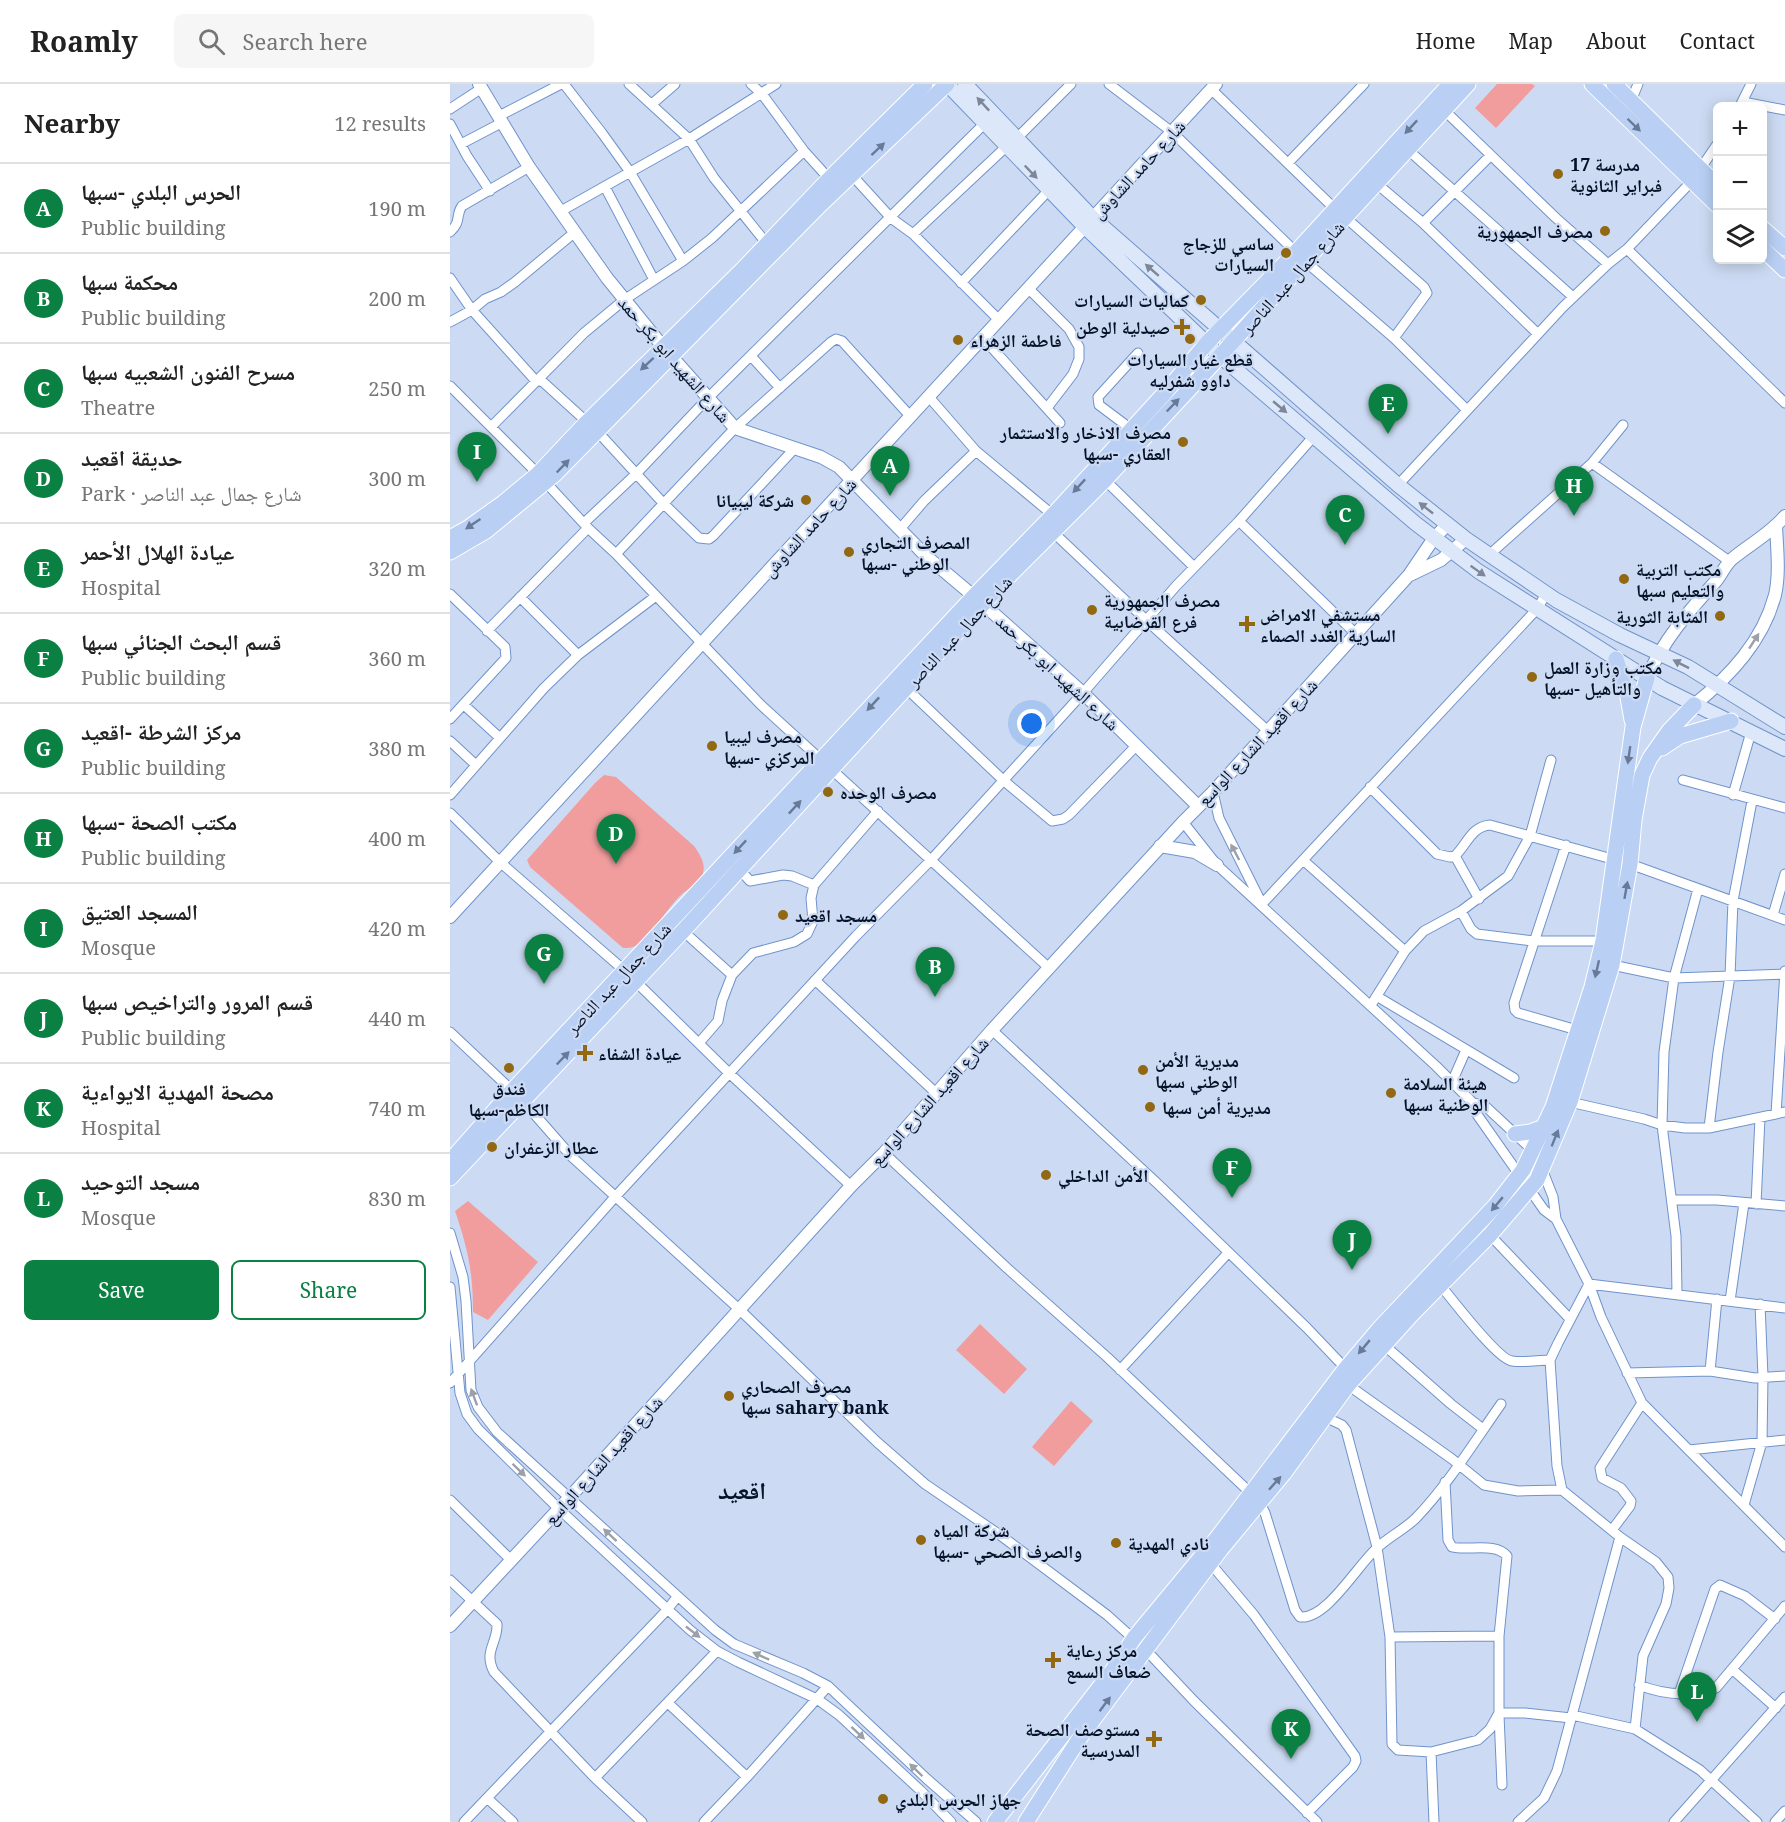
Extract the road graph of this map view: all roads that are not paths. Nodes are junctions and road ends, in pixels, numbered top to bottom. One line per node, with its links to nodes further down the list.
1 (562, 84): 20 (street); 42 (street)
2 (629, 84): 24 (street)
3 (675, 84): 24 (street)
4 (751, 84): 21 (street)
5 (776, 84): 21 (street)
6 (925, 84): 45 (main road)
7 (947, 84): 30 (main road); 43 (main road, one-way to 7)
8 (965, 84): 34 (main road, one-way to 8)
9 (1071, 84): 34 (street)
10 (1364, 84): 40 (street)
11 (1450, 84): 55 (main road, شارع جمال عبد الناصر, one-way to 55)
12 (1468, 84): 27 (main road, شارع جمال عبد الناصر)
13 (1592, 84): 44 (main road, one-way to 44)
14 (1614, 84): 22 (main road)
15 (1638, 84): 22 (street)
16 (1751, 84): 23 (street)
17 (481, 86): 26 (street); 29 (street, شارع الشهيد ابو بكر حمد)
18 (1114, 86): 32 (street)
19 (1214, 86): 32 (street, شارع حامد الشاوش); 40 (street)
20 (544, 87): 29 (street)
21 (762, 94): 33 (street); 37 (street)
22 (1631, 101): 44 (main road)
23 (1743, 102)
24 (652, 104): 33 (street)
25 (1767, 107): 28 (street)
26 (450, 109)
27 (1443, 110): 36 (main road, شارع جمال عبد الناصر); 39 (street)
28 (1785, 110)
29 (501, 119): 35 (street); 41 (street, شارع الشهيد ابو بكر حمد)
30 (985, 123): 34 (main road); 56 (street)
31 (450, 124): 35 (street)
32 (1173, 132): 57 (street, شارع حامد الشاوش); 67 (street)
33 (689, 139): 42 (street); 54 (street)
34 (1012, 143): 49 (main road, one-way to 49); 57 (main road); 62 (street)
35 (461, 144): 50 (street)
36 (1407, 149): 46 (main road, شارع جمال عبد الناصر); 51 (street)
37 (804, 151): 45 (street); 54 (street)
38 (1713, 151): 44 (street)
39 (1490, 156): 51 (street); 69 (street)
40 (1288, 163): 55 (street)
41 (529, 167): 50 (street); 53 (street, شارع الشهيد ابو بكر حمد)
42 (630, 172): 48 (street); 68 (street)
43 (851, 174): 45 (main road); 56 (street)
44 (1697, 176): 47 (main road); 52 (main road); 65 (street)
45 (833, 183): 63 (main road); 86 (main road)
46 (1376, 183): 55 (main road, شارع جمال عبد الناصر); 58 (street)
47 (1713, 184)
48 (605, 187): 53 (street); 72 (street)
49 (1049, 190): 57 (main road); 73 (street)
50 (490, 191): 59 (street)
51 (1455, 192): 58 (street); 75 (street)
52 (1713, 199)
53 (561, 211): 60 (street, شارع الشهيد ابو بكر حمد)
54 (740, 212): 63 (street); 68 (street)
55 (1340, 213): 67 (main road, شارع جمال عبد الناصر); 82 (street)
56 (891, 218): 62 (street); 88 (street)
57 (1089, 222): 74 (street, شارع حامد الشاوش); 80 (main road, one-way to 57); 85 (main road)
58 (1423, 223): 81 (street)
59 (450, 232)
60 (575, 232): 76 (street, شارع الشهيد ابو بكر حمد); 77 (street)
61 (1767, 232): 64 (main road)
62 (913, 234): 73 (street)
63 (767, 244): 86 (main road)
64 (1785, 248)
65 (1627, 249): 69 (street); 95 (street)
66 (1767, 253): 70 (main road)
67 (1300, 257): 80 (main road, شارع جمال عبد الناصر); 82 (street); 84 (main road, شارع جمال عبد الناصر)
68 (684, 261): 72 (street)
69 (1608, 264): 75 (street)
70 (1785, 270)
71 (450, 278): 77 (street)
72 (654, 280): 76 (street)
73 (961, 283): 78 (street)
74 (1028, 288): 78 (street, شارع حامد الشاوش); 96 (street)
75 (1573, 297): 81 (street)
76 (624, 300): 86 (street, شارع الشهيد ابو بكر حمد); 90 (street)
77 (472, 310): 79 (street); 90 (street)
78 (999, 320): 83 (street, شارع حامد الشاوش)
79 (450, 322)
80 (1219, 330): 84 (main road); 85 (main road, شارع جمال عبد الناصر)
81 (1538, 334): 97 (street)
82 (1394, 338): 97 (street)
83 (984, 339): 93 (street, شارع حامد الشاوش); 96 (street)
84 (1233, 342): 89 (main road, شارع جمال عبد الناصر); 113 (main road)
85 (1207, 343): 89 (main road); 104 (main road, شارع جمال عبد الناصر)
86 (668, 352): 94 (street, شارع الشهيد ابو بكر حمد); 101 (main road)
87 (1138, 353): 104 (street)
88 (751, 356): 92 (street); 94 (street)
89 (1220, 356): 105 (main road, one-way to 105); 112 (main road, شارع جمال عبد الناصر, one-way to 89)
90 (535, 381): 101 (street); 102 (street)
91 (450, 386): 102 (street)
92 (780, 388): 98 (street); 103 (street)
93 (929, 397): 98 (street, شارع حامد الشاوش); 107 (street)
94 (708, 398): 103 (street, شارع الشهيد ابو بكر حمد); 109 (street)
95 (1785, 403)
96 (1047, 408): 99 (street)
97 (1467, 410): 113 (street)
98 (911, 417): 111 (street, شارع حامد الشاوش)
99 (1060, 423)
100 (1623, 425): 108 (street)
101 (592, 426): 109 (street); 110 (main road)
102 (491, 427): 110 (street)
103 (735, 428): 106 (street, شارع الشهيد ابو بكر حمد); 114 (street)
104 (1131, 429): 115 (main road, شارع جمال عبد الناصر, one-way to 115)
105 (1314, 436): 117 (street); 124 (main road)
106 (795, 448): 111 (street, شارع الشهيد ابو بكر حمد); 114 (street)
107 (976, 451): 115 (street); 121 (street)
108 (1592, 463): 129 (street); 130 (street)
109 (636, 474): 114 (street); 119 (street)
110 (542, 478): 119 (street); 123 (main road, one-way to 123); 126 (main road)
111 (853, 480): 121 (street, شارع الشهيد ابو بكر حمد); 143 (street, شارع حامد الشاوش)
112 (1105, 480): 122 (main road, شارع جمال عبد الناصر); 131 (street)
113 (1398, 486): 118 (main road, one-way to 113)
114 (664, 504): 128 (street)
115 (1053, 515): 138 (main road, شارع جمال عبد الناصر)
116 (1785, 516): 120 (street)
117 (1239, 521): 131 (street); 142 (street)
118 (1447, 525): 124 (street, شارع اقعيد الشارع الواسع); 125 (main road)
119 (586, 526): 128 (street); 137 (street)
120 (1776, 526): 130 (street); 133 (street)
121 (900, 529): 138 (street, شارع الشهيد ابو بكر حمد)
122 (1053, 532): 138 (main road, شارع جمال عبد الناصر); 140 (street)
123 (450, 538)
124 (1434, 538): 127 (main road); 132 (street, شارع اقعيد الشارع الواسع)
125 (1466, 539): 127 (street); 129 (main road)
126 (450, 552)
127 (1452, 552): 132 (street); 139 (main road, one-way to 139)
128 (616, 554): 136 (street)
129 (1489, 555): 135 (main road)
130 (1730, 561): 144 (street)
131 (1194, 567): 140 (street)
132 (1409, 575): 142 (street, شارع اقعيد الشارع الواسع)
133 (1781, 579): 148 (street, one-way to 133)
134 (450, 594): 141 (street)
135 (1546, 594): 139 (street); 144 (main road)
136 (656, 596): 143 (street); 145 (street)
137 (520, 597): 141 (street); 145 (street)
138 (979, 600): 149 (main road, شارع جمال عبد الناصر); 150 (street, شارع الشهيد ابو بكر حمد); 166 (main road, شارع جمال عبد الناصر, one-way to 166)
139 (1537, 609): 146 (main road); 169 (street)
140 (1146, 620): 150 (street); 157 (street)
141 (487, 631): 151 (street)
142 (1356, 634): 157 (street, شارع اقعيد الشارع الواسع)
143 (701, 644): 166 (street); 186 (street, شارع حامد الشاوش)
144 (1659, 654): 147 (street); 148 (main road, one-way to 144)
145 (578, 655): 159 (street)
146 (1616, 660): 147 (main road); 155 (main road)
147 (1647, 678): 152 (main road); 155 (main road)
148 (1716, 686): 152 (street); 156 (main road)
149 (906, 688): 166 (main road, شارع جمال عبد الناصر); 167 (street)
150 (1083, 693): 161 (street, شارع الشهيد ابو بكر حمد); 167 (street)
151 (464, 705): 153 (street); 159 (street)
152 (1694, 705): 154 (main road); 163 (main road)
153 (450, 719)
154 (1731, 721): 158 (main road); 163 (main road)
155 (1633, 727): 183 (main road, one-way to 183)
156 (1785, 727)
157 (1268, 730): 170 (street, شارع اقعيد الشارع الواسع)
158 (1751, 732): 162 (main road); 172 (street)
159 (500, 738): 165 (street)
160 (450, 741): 165 (street)
161 (1136, 746): 167 (street); 174 (street, شارع الشهيد ابو بكر حمد)
162 (1785, 749)
163 (1650, 758): 187 (main road)
164 (1551, 760): 179 (street)
165 (476, 765): 171 (street)
166 (825, 765): 176 (street); 189 (main road, شارع جمال عبد الناصر, one-way to 166); 209 (main road, شارع جمال عبد الناصر, one-way to 209)
167 (1003, 780): 184 (street)
168 (1683, 780): 172 (street)
169 (1370, 787): 182 (street); 185 (street)
170 (1212, 792): 174 (street, شارع اقعيد الشارع الواسع); 195 (street, one-way to 170)
171 (450, 795)
172 (1733, 795): 173 (street)
173 (1752, 801): 175 (street); 194 (street)
174 (1198, 806): 178 (street, شارع اقعيد الشارع الواسع)
175 (1785, 808)
176 (878, 811): 184 (street); 191 (street)
177 (450, 813): 186 (street)
178 (1183, 822): 181 (street, شارع اقعيد الشارع الواسع); 188 (street)
179 (1530, 836): 180 (street); 182 (street); 193 (street)
180 (1566, 845): 183 (street); 202 (street)
181 (1160, 846): 188 (street); 205 (street, شارع اقعيد الشارع الواسع)
182 (1455, 856): 193 (street)
183 (1614, 859): 187 (street); 201 (main road)
184 (931, 860): 205 (street); 212 (street)
185 (1303, 860): 195 (street); 203 (street)
186 (500, 862): 198 (street, شارع حامد الشاوش); 209 (street)
187 (1630, 864): 192 (street); 204 (main road, one-way to 187)
188 (1217, 865): 195 (street)
189 (739, 869): 191 (street); 200 (main road, شارع جمال عبد الناصر)
190 (1785, 874): 197 (street)
191 (814, 885): 208 (street)
192 (1698, 890): 194 (street); 211 (street)
193 (1479, 899): 196 (street)
194 (1733, 901): 197 (street); 210 (street)
195 (1262, 904): 215 (street)
196 (1461, 911): 202 (street); 203 (street)
197 (1773, 915): 199 (street)
198 (450, 916)
199 (1785, 920)
200 (683, 931): 208 (street); 209 (main road, شارع جمال عبد الناصر)
201 (1604, 940): 202 (street); 217 (main road, one-way to 217)
202 (1533, 941): 217 (street)
203 (1405, 951): 213 (street)
204 (1612, 965): 211 (street); 227 (main road)
205 (1049, 968): 216 (street, شارع اقعيد الشارع الواسع)
206 (1785, 968): 207 (street)
207 (1784, 974): 210 (street); 214 (street)
208 (732, 975): 219 (street)
209 (630, 976): 219 (street); 225 (main road, شارع جمال عبد الناصر)
210 (1730, 976): 211 (street); 232 (street)
211 (1674, 978): 230 (street)
212 (815, 980): 221 (street); 224 (street)
213 (1377, 997): 215 (street); 220 (street)
214 (1784, 1001): 228 (street)
215 (1371, 1005): 223 (street)
216 (992, 1030): 224 (street, شارع اقعيد الشارع الواسع); 250 (street)
217 (1577, 1030): 231 (main road)
218 (450, 1032): 225 (street)
219 (699, 1043): 221 (street)
220 (1466, 1050): 222 (street); 223 (street)
221 (729, 1073): 240 (street); 242 (street)
222 (1514, 1078)
223 (1452, 1082): 226 (street)
224 (936, 1093): 235 (street, شارع اقعيد الشارع الواسع)
225 (517, 1095): 236 (main road, شارع جمال عبد الناصر); 239 (main road, شارع جمال عبد الناصر); 242 (street)
226 (1473, 1102): 233 (street); 238 (street)
227 (1570, 1102): 230 (street); 237 (main road, one-way to 227)
228 (1780, 1113): 229 (street)
229 (1760, 1118): 232 (street); 245 (street)
230 (1662, 1125): 232 (street); 243 (street)
231 (1544, 1127): 233 (main road); 234 (main road)
232 (1709, 1128)
233 (1515, 1134): 234 (street)
234 (1532, 1152): 237 (street); 238 (main road)
235 (884, 1153): 240 (street, شارع اقعيد الشارع الواسع); 264 (street)
236 (450, 1161)
237 (1542, 1170): 241 (main road); 247 (street)
238 (1520, 1174): 241 (street); 270 (main road, one-way to 270)
239 (450, 1178)
240 (851, 1186): 259 (street, شارع اقعيد الشارع الواسع)
241 (1530, 1190): 247 (street); 249 (main road)
242 (615, 1197): 259 (street); 263 (street)
243 (1672, 1200): 244 (street); 254 (street)
244 (1744, 1203): 245 (street); 256 (street)
245 (1756, 1204): 246 (street)
246 (1785, 1206)
247 (1556, 1220): 251 (street)
248 (450, 1233): 263 (street)
249 (1490, 1235): 252 (main road); 260 (street)
250 (1228, 1253): 264 (street); 270 (street)
251 (1589, 1284): 254 (street); 260 (street); 267 (street)
252 (1441, 1286): 261 (main road); 262 (street)
253 (450, 1287): 266 (street)
254 (1677, 1293): 255 (street)
255 (1717, 1299): 256 (street); 265 (street)
256 (1730, 1300): 257 (street)
257 (1760, 1304): 258 (street); 269 (street)
258 (1785, 1308)
259 (740, 1310): 283 (street, شارع اقعيد الشارع الواسع); 302 (street)
260 (1570, 1319): 262 (street)
261 (1384, 1345): 270 (main road); 275 (street)
262 (1550, 1360): 281 (street)
263 (468, 1362): 266 (street); 283 (street, one-way to 263)
264 (1120, 1370): 282 (street)
265 (1710, 1371): 267 (street); 269 (street)
266 (458, 1373): 271 (street); 286 (street, one-way to 286)
267 (1627, 1373): 272 (street)
268 (1785, 1376): 269 (street)
269 (1763, 1377): 277 (street)
270 (1349, 1378): 274 (main road); 279 (street); 282 (main road)
271 (450, 1383)
272 (1642, 1403): 278 (street); 287 (street)
273 (1501, 1404): 275 (street)
274 (1325, 1417): 282 (main road, one-way to 274); 289 (street)
275 (1483, 1429): 279 (street)
276 (1785, 1440): 277 (street)
277 (1762, 1443): 278 (street); 285 (street)
278 (1689, 1450): 285 (street)
279 (1458, 1464): 280 (street); 281 (street)
280 (1445, 1482): 289 (street); 300 (street)
281 (1562, 1490): 287 (street)
282 (1254, 1497): 289 (street); 292 (main road); 302 (main road)
283 (569, 1498): 286 (street, شارع اقعيد الشارع الواسع); 294 (street, one-way to 283)
284 (450, 1500): 291 (street)
285 (1744, 1505): 290 (street)
286 (559, 1509): 291 (street, شارع اقعيد الشارع الواسع); 297 (street)
287 (1612, 1530): 288 (street)
288 (1620, 1537): 306 (street); 314 (street)
289 (1377, 1547): 301 (street)
290 (1785, 1547)
291 (511, 1560): 295 (street, شارع اقعيد الشارع الواسع)
292 (1211, 1564): 303 (main road); 324 (street)
293 (450, 1580): 295 (street)
294 (677, 1598): 297 (street); 307 (street, one-way to 294)
295 (473, 1601): 299 (street, شارع اقعيد الشارع الواسع); 316 (street)
296 (1785, 1606): 298 (street)
297 (667, 1610): 304 (street, one-way to 304); 316 (street)
298 (1775, 1619): 305 (street); 308 (street)
299 (450, 1626)
300 (1499, 1636): 301 (street); 313 (street)
301 (1390, 1637): 317 (street)
302 (1134, 1638): 303 (street); 331 (main road)
303 (1146, 1650): 324 (street); 332 (main road, one-way to 303)
304 (717, 1651): 310 (street); 311 (street)
305 (1733, 1670): 308 (street); 312 (street)
306 (1639, 1685): 308 (street); 315 (street)
307 (828, 1686): 310 (street); 330 (street, one-way to 307)
308 (1679, 1694)
309 (1785, 1697): 312 (street)
310 (817, 1699): 319 (street); 329 (street, one-way to 329)
311 (668, 1703): 318 (street); 319 (street)
312 (1776, 1708): 320 (street)
313 (1499, 1713): 314 (street); 317 (street); 321 (street)
314 (1571, 1716): 315 (street); 335 (street)
315 (1635, 1729): 320 (street)
316 (550, 1730): 318 (street); 322 (street)
317 (1431, 1752): 334 (street)
318 (594, 1778): 327 (street)
319 (747, 1778): 328 (street)
320 (1710, 1779): 336 (street); 337 (street)
321 (1502, 1785)
322 (487, 1798): 325 (street); 326 (street)
323 (1785, 1811): 338 (street)
324 (1307, 1813): 333 (street)
325 (464, 1822)
326 (513, 1822)
327 (642, 1822)
328 (704, 1822)
329 (951, 1822)
330 (976, 1822)
331 (995, 1822)
332 (1026, 1822)
333 (1317, 1822)
334 (1434, 1822)
335 (1518, 1822)
336 (1674, 1822)
337 (1757, 1822)
338 (1775, 1822)

